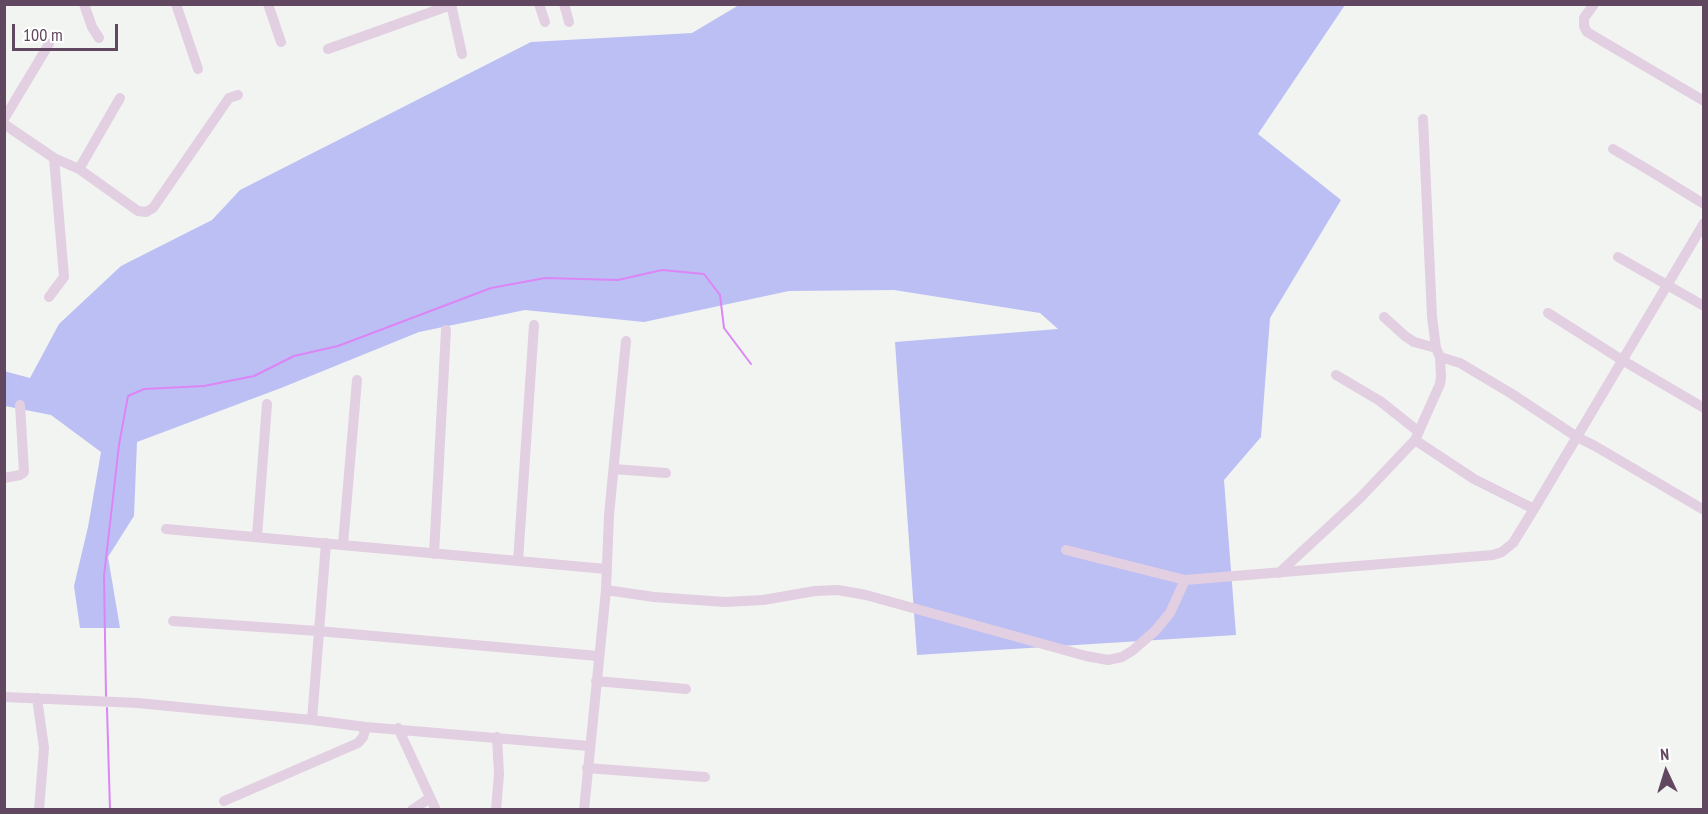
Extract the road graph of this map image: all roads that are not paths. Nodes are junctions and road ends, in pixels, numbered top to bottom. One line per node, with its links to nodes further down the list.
1 (84, 4): 10 (street)
2 (176, 4): 15 (street)
3 (268, 4): 11 (street)
4 (539, 4): 8 (street)
5 (564, 4): 9 (street)
6 (1594, 4): 18 (street)
7 (451, 5): 13 (street); 14 (street)
8 (545, 22)
9 (569, 22)
10 (99, 38)
11 (280, 42)
12 (49, 44): 19 (street)
13 (328, 49)
14 (462, 54)
15 (198, 69)
16 (238, 95): 24 (street)
17 (120, 98): 24 (street)
18 (1704, 101)
19 (4, 119)
20 (1423, 119): 36 (street)
21 (4, 124): 23 (street)
22 (1613, 149): 25 (street)
23 (54, 158): 24 (street); 29 (street)
24 (79, 169)
25 (1704, 204)
26 (1704, 223): 28 (street)
27 (1618, 257): 28 (street)
28 (1666, 285): 30 (street); 37 (street)
29 (49, 297)
30 (1704, 306)
31 (1548, 313): 37 (street)
32 (1384, 317): 36 (street)
33 (534, 325): 56 (street)
34 (446, 330): 55 (street)
35 (626, 341): 45 (street)
36 (1438, 352): 43 (street); 44 (street)
37 (1622, 360): 42 (street); 44 (street)
38 (1336, 375): 43 (street)
39 (357, 380): 53 (street)
40 (267, 404): 51 (street)
41 (20, 405): 47 (street)
42 (1704, 408)
43 (1417, 436): 48 (street); 58 (street)
44 (1577, 437): 48 (street); 49 (street)
45 (614, 469): 46 (street); 57 (street)
46 (666, 473)
47 (4, 478)
48 (1534, 509): 58 (street)
49 (1704, 510)
50 (166, 529): 51 (street)
51 (257, 536): 52 (street)
52 (326, 543): 53 (street); 62 (street)
53 (343, 544): 55 (street)
54 (1066, 550): 59 (street)
55 (434, 554): 56 (street)
56 (518, 561): 57 (street)
57 (606, 569): 60 (street)
58 (1279, 573): 59 (street)
59 (1185, 580): 60 (street)
60 (606, 590): 63 (street)
61 (173, 621): 62 (street)
62 (318, 630): 63 (street); 68 (street)
63 (598, 656): 64 (street)
64 (596, 681): 65 (street); 72 (street)
65 (686, 689)
66 (4, 698): 67 (street)
67 (37, 698): 68 (street); 77 (street)
68 (312, 720): 69 (street)
69 (366, 727): 70 (street); 76 (street)
70 (398, 728): 71 (street); 75 (street)
71 (497, 737): 72 (street); 80 (street)
72 (589, 746): 73 (street)
73 (587, 768): 74 (street); 81 (street)
74 (705, 777)
75 (430, 798): 78 (street); 79 (street)
76 (224, 801)
77 (39, 810)
78 (412, 810)
79 (436, 810)
80 (496, 810)
81 (584, 810)

